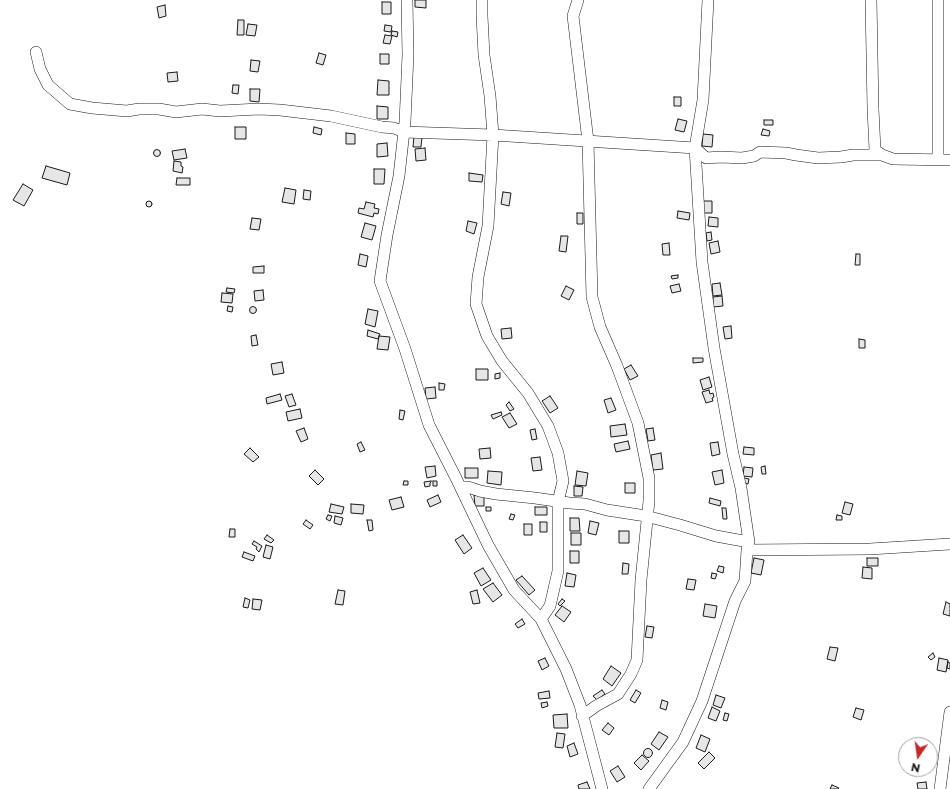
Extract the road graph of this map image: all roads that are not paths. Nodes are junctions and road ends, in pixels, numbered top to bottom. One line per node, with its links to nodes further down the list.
1 (407, 0): 8 (street)
2 (482, 0): 9 (street)
3 (578, 0): 10 (street)
4 (708, 0): 11 (street)
5 (871, 0): 12 (street)
6 (938, 0): 13 (street)
7 (36, 52): 8 (street)
8 (404, 132): 9 (street); 15 (street)
9 (493, 135): 10 (street); 16 (street)
10 (588, 141): 11 (street); 17 (street)
11 (695, 148): 12 (street); 19 (street)
12 (882, 155): 13 (street)
13 (938, 160): 14 (street)
14 (950, 160)
15 (461, 487): 16 (street); 20 (street)
16 (558, 502): 17 (street); 20 (street)
17 (648, 517): 19 (street); 22 (street)
18 (950, 544): 19 (street)
19 (748, 546): 24 (street)
20 (541, 618): 22 (street)
21 (950, 712): 25 (street)
22 (582, 716): 23 (street)
23 (602, 789)
24 (649, 789)
25 (940, 789)

